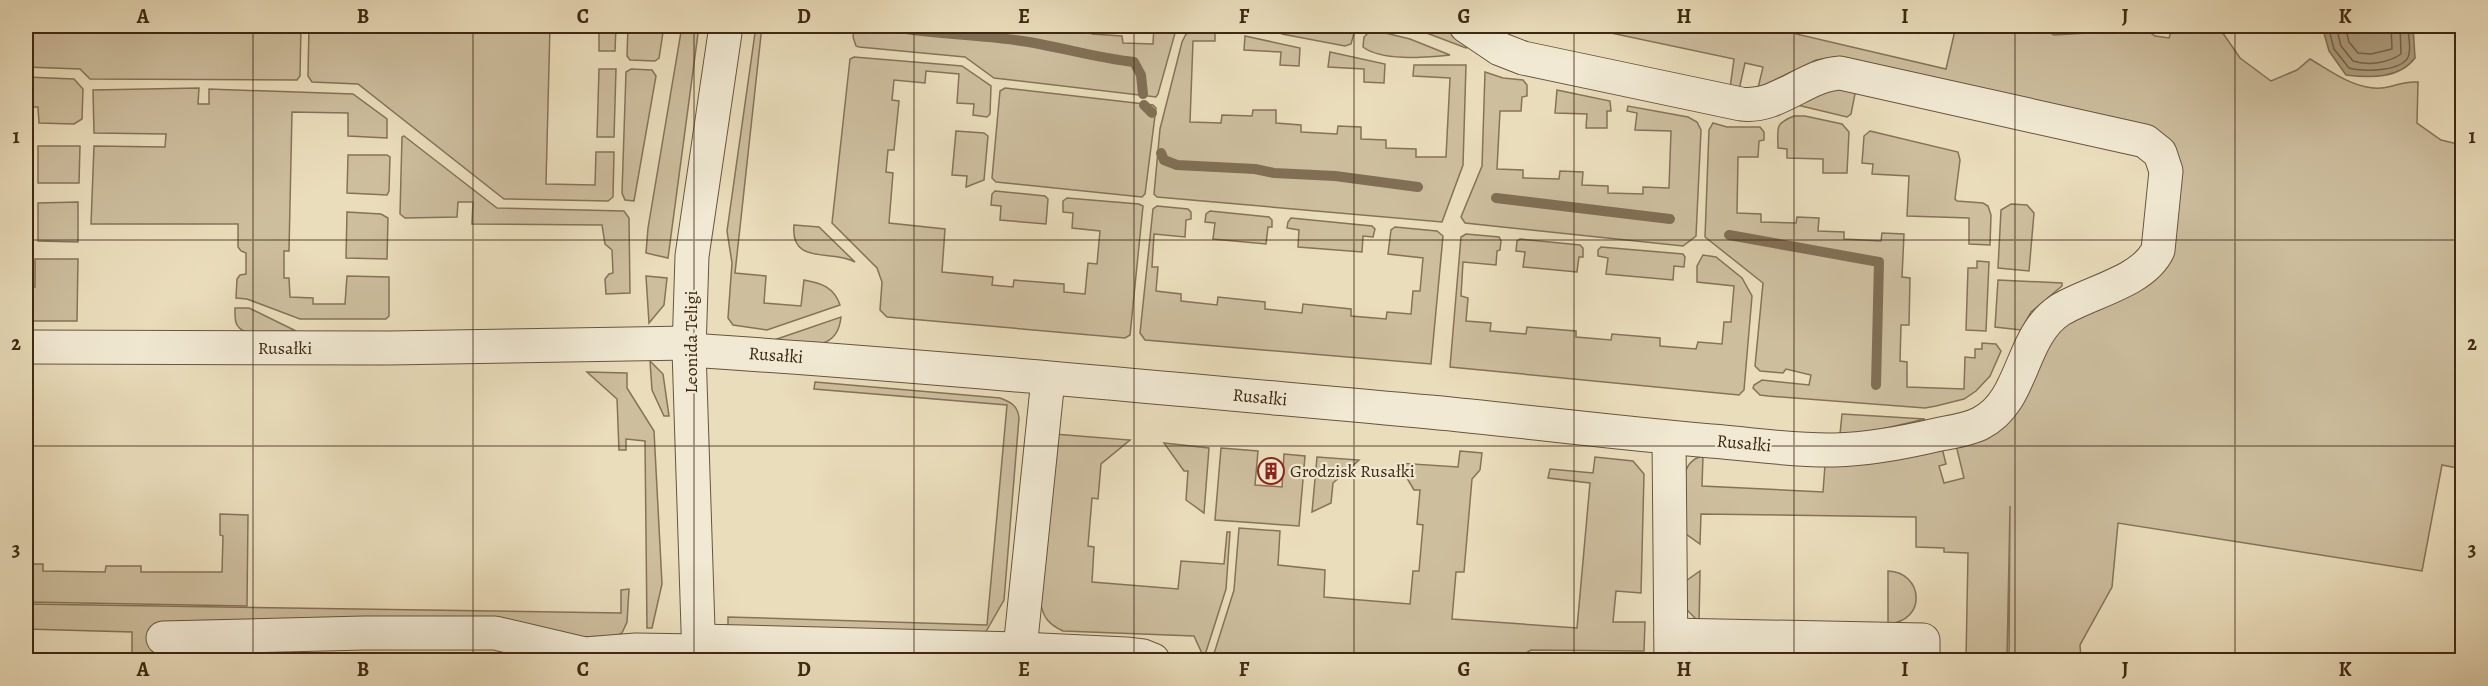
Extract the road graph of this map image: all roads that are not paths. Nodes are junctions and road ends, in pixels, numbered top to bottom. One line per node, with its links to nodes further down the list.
1 (726, 26): 3 (street, Leonida Teligi)
2 (1466, 26): 6 (street, Rusałki)
3 (689, 346): 4 (street, Rusałki); 5 (street, Rusałki); 10 (street, Leonida Teligi)
4 (26, 347)
5 (1048, 379): 6 (street, Rusałki); 9 (street)
6 (1669, 438): 8 (street)
7 (163, 638): 12 (street)
8 (1671, 648): 14 (street)
9 (1020, 649): 11 (street); 13 (street)
10 (699, 651): 11 (street); 12 (street)
11 (802, 652)
12 (585, 657)
13 (1153, 660)
14 (1923, 660)

